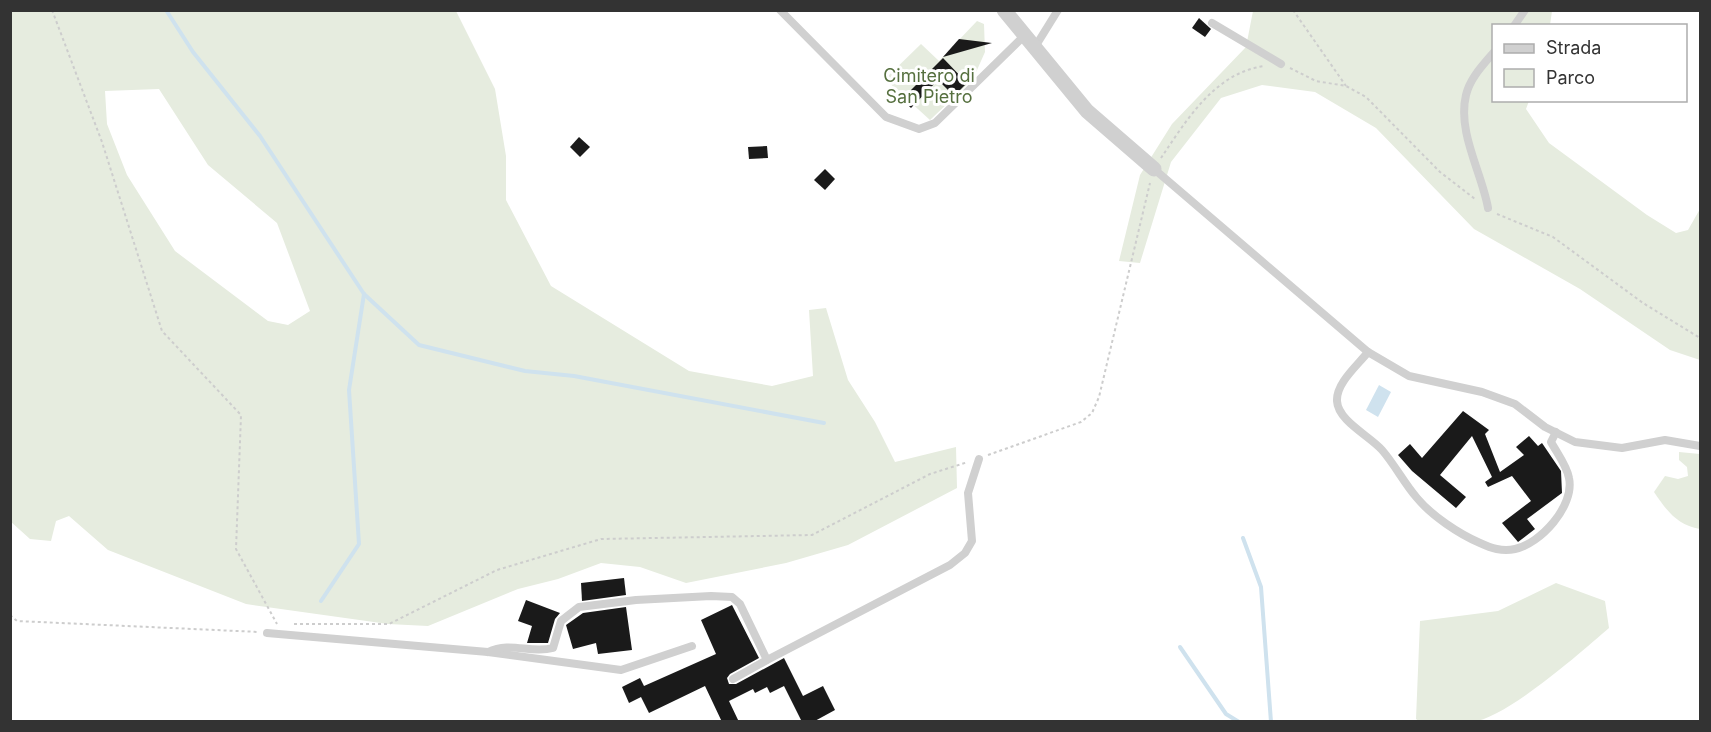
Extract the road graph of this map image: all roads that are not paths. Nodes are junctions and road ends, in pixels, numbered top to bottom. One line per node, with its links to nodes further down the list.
1 (780, 10): 7 (lane)
2 (1004, 10): 7 (street)
3 (1058, 10): 7 (lane)
4 (1525, 10): 6 (lane)
5 (1212, 22): 9 (lane)
6 (1515, 24)
7 (1030, 41): 10 (street)
8 (1492, 55): 11 (lane)
9 (1281, 64)
10 (1154, 169): 12 (lane)
11 (1488, 208)
12 (1368, 352): 13 (lane); 13 (lane)
13 (1556, 432): 14 (lane)
14 (1701, 446)
15 (979, 459): 19 (lane)
16 (267, 633): 18 (lane)
17 (692, 646): 18 (lane)
18 (488, 652): 19 (lane)
19 (767, 660): 20 (lane)
20 (733, 679)

